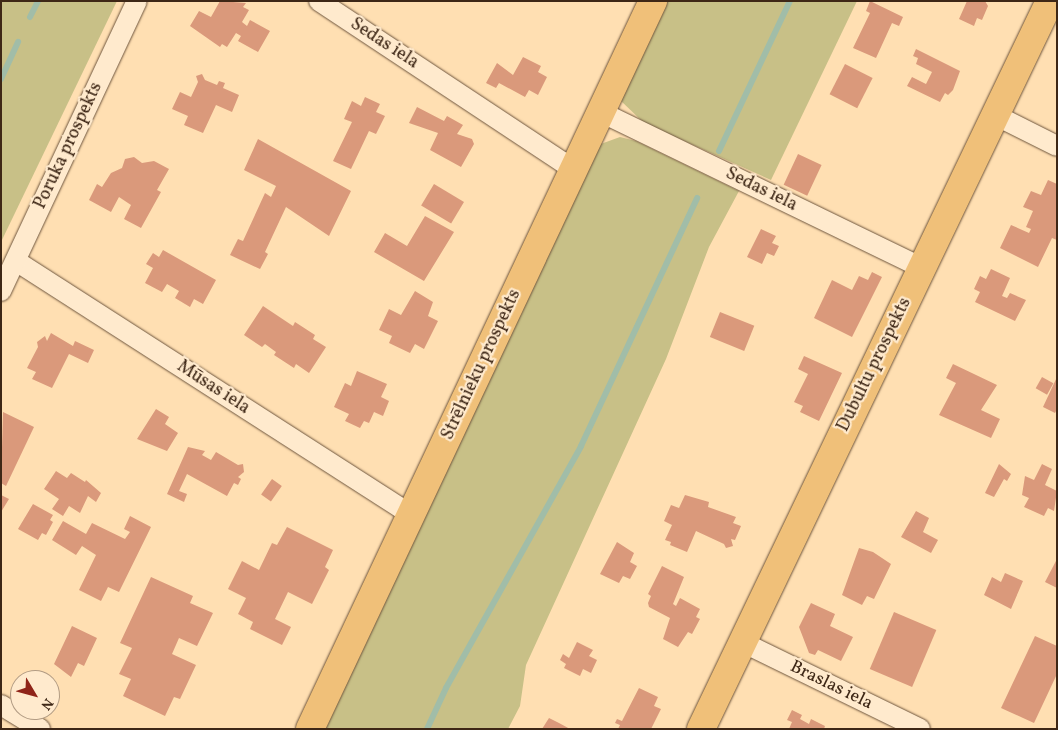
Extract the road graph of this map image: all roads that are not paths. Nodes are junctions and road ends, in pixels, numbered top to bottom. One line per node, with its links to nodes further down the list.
1 (137, 1): 9 (street, Poruka prospekts)
2 (318, 1): 8 (street, Sedas iela)
3 (653, 1): 5 (main road, Strēlnieku prospekts)
4 (1050, 1): 6 (main road, Dubultu prospekts)
5 (601, 112): 8 (main road, Strēlnieku prospekts); 10 (street, Sedas iela)
6 (995, 115): 7 (street); 10 (main road, Dubultu prospekts)
7 (1057, 146)
8 (574, 170): 12 (main road, Strēlnieku prospekts)
9 (16, 261): 11 (street, Poruka prospekts); 12 (street, Mūsas iela)
10 (922, 268): 13 (main road, Dubultu prospekts)
11 (1, 291)
12 (411, 515): 16 (main road, Strēlnieku prospekts)
13 (742, 642): 17 (main road, Dubultu prospekts); 18 (street, Braslas iela)
14 (1, 705): 15 (street)
15 (40, 729)
16 (310, 729)
17 (701, 729)
18 (920, 729)

